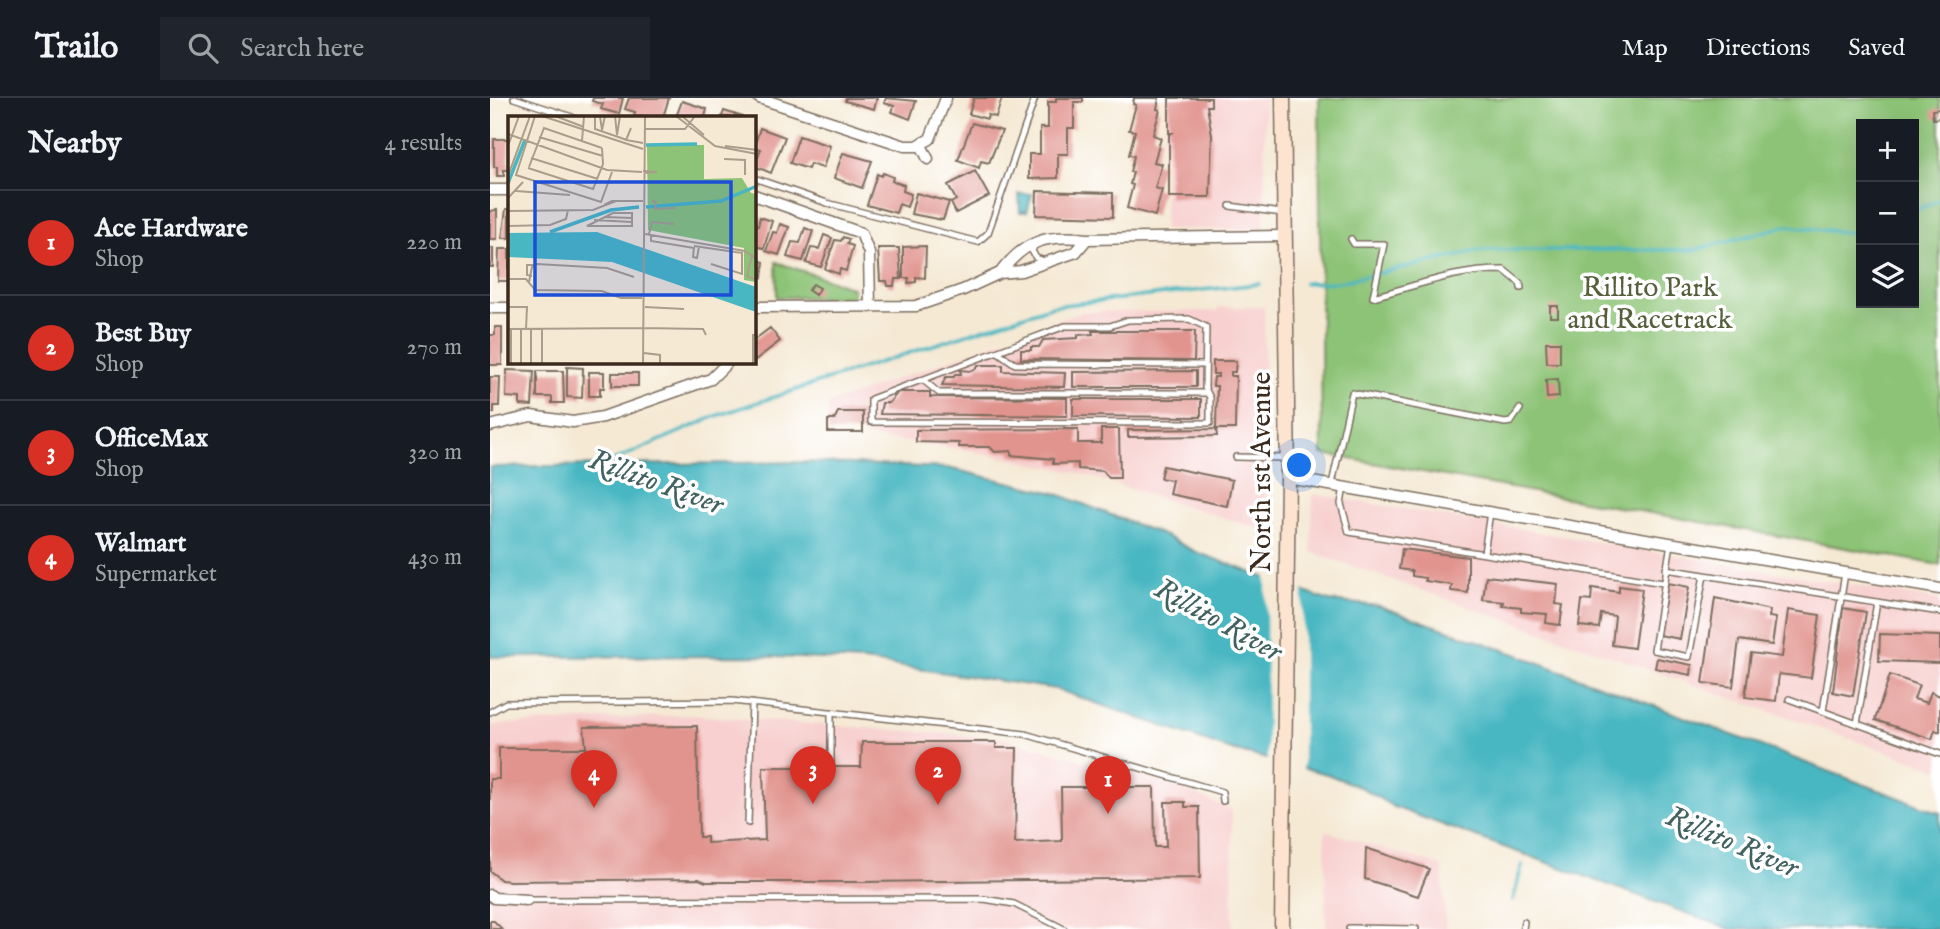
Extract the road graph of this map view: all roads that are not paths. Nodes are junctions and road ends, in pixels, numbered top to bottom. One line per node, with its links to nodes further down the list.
1 (514, 98): 6 (lane)
2 (759, 98): 7 (street)
3 (946, 98): 7 (street)
4 (1035, 98): 9 (lane)
5 (1283, 98): 14 (main road, North 1st Avenue)
6 (569, 116)
7 (923, 144): 8 (street)
8 (928, 159)
9 (756, 179)
10 (490, 190): 11 (street)
11 (508, 190)
12 (756, 196): 23 (street)
13 (1230, 206): 14 (lane)
14 (1284, 214): 15 (main road, North 1st Avenue)
15 (1284, 236): 16 (street); 34 (main road, North 1st Avenue)
16 (1087, 239): 18 (street); 19 (street)
17 (1350, 239): 21 (lane)
18 (1035, 244): 19 (lane); 20 (street)
19 (1047, 262): 20 (street)
20 (1000, 272): 23 (street)
21 (1521, 288)
22 (756, 307): 23 (street)
23 (870, 307)
24 (490, 308): 25 (street)
25 (508, 308)
26 (998, 352): 28 (lane); 28 (lane); 29 (lane)
27 (725, 364): 32 (street)
28 (1205, 365): 30 (lane)
29 (923, 380): 30 (lane); 30 (lane)
30 (1207, 393)
31 (1520, 409): 36 (lane)
32 (490, 426)
33 (1236, 457): 34 (lane)
34 (1288, 458): 35 (main road, North 1st Avenue)
35 (1288, 478): 36 (street); 63 (main road, North 1st Avenue)
36 (1332, 485): 37 (street)
37 (1344, 487): 38 (street); 40 (lane)
38 (1490, 512): 39 (street); 40 (lane)
39 (1671, 543): 41 (lane); 42 (street)
40 (1484, 553): 44 (lane)
41 (1666, 569): 43 (lane); 44 (lane)
42 (1845, 573): 45 (street); 46 (lane)
43 (1704, 575): 44 (lane); 46 (lane)
44 (1663, 583)
45 (1940, 589)
46 (1840, 596): 47 (lane); 52 (lane)
47 (1877, 602): 48 (lane); 54 (lane)
48 (1940, 612)
49 (1789, 699): 52 (lane)
50 (752, 703): 51 (lane); 53 (lane); 58 (lane)
51 (491, 711)
52 (1823, 711): 54 (lane)
53 (831, 712): 56 (lane); 57 (lane)
54 (1857, 724): 55 (lane)
55 (1940, 754)
56 (831, 764)
57 (1223, 801)
58 (748, 823)
59 (490, 895): 60 (street)
60 (527, 900): 62 (lane)
61 (1349, 928): 64 (lane)
62 (1064, 929)
63 (1282, 929)
64 (1416, 929)

